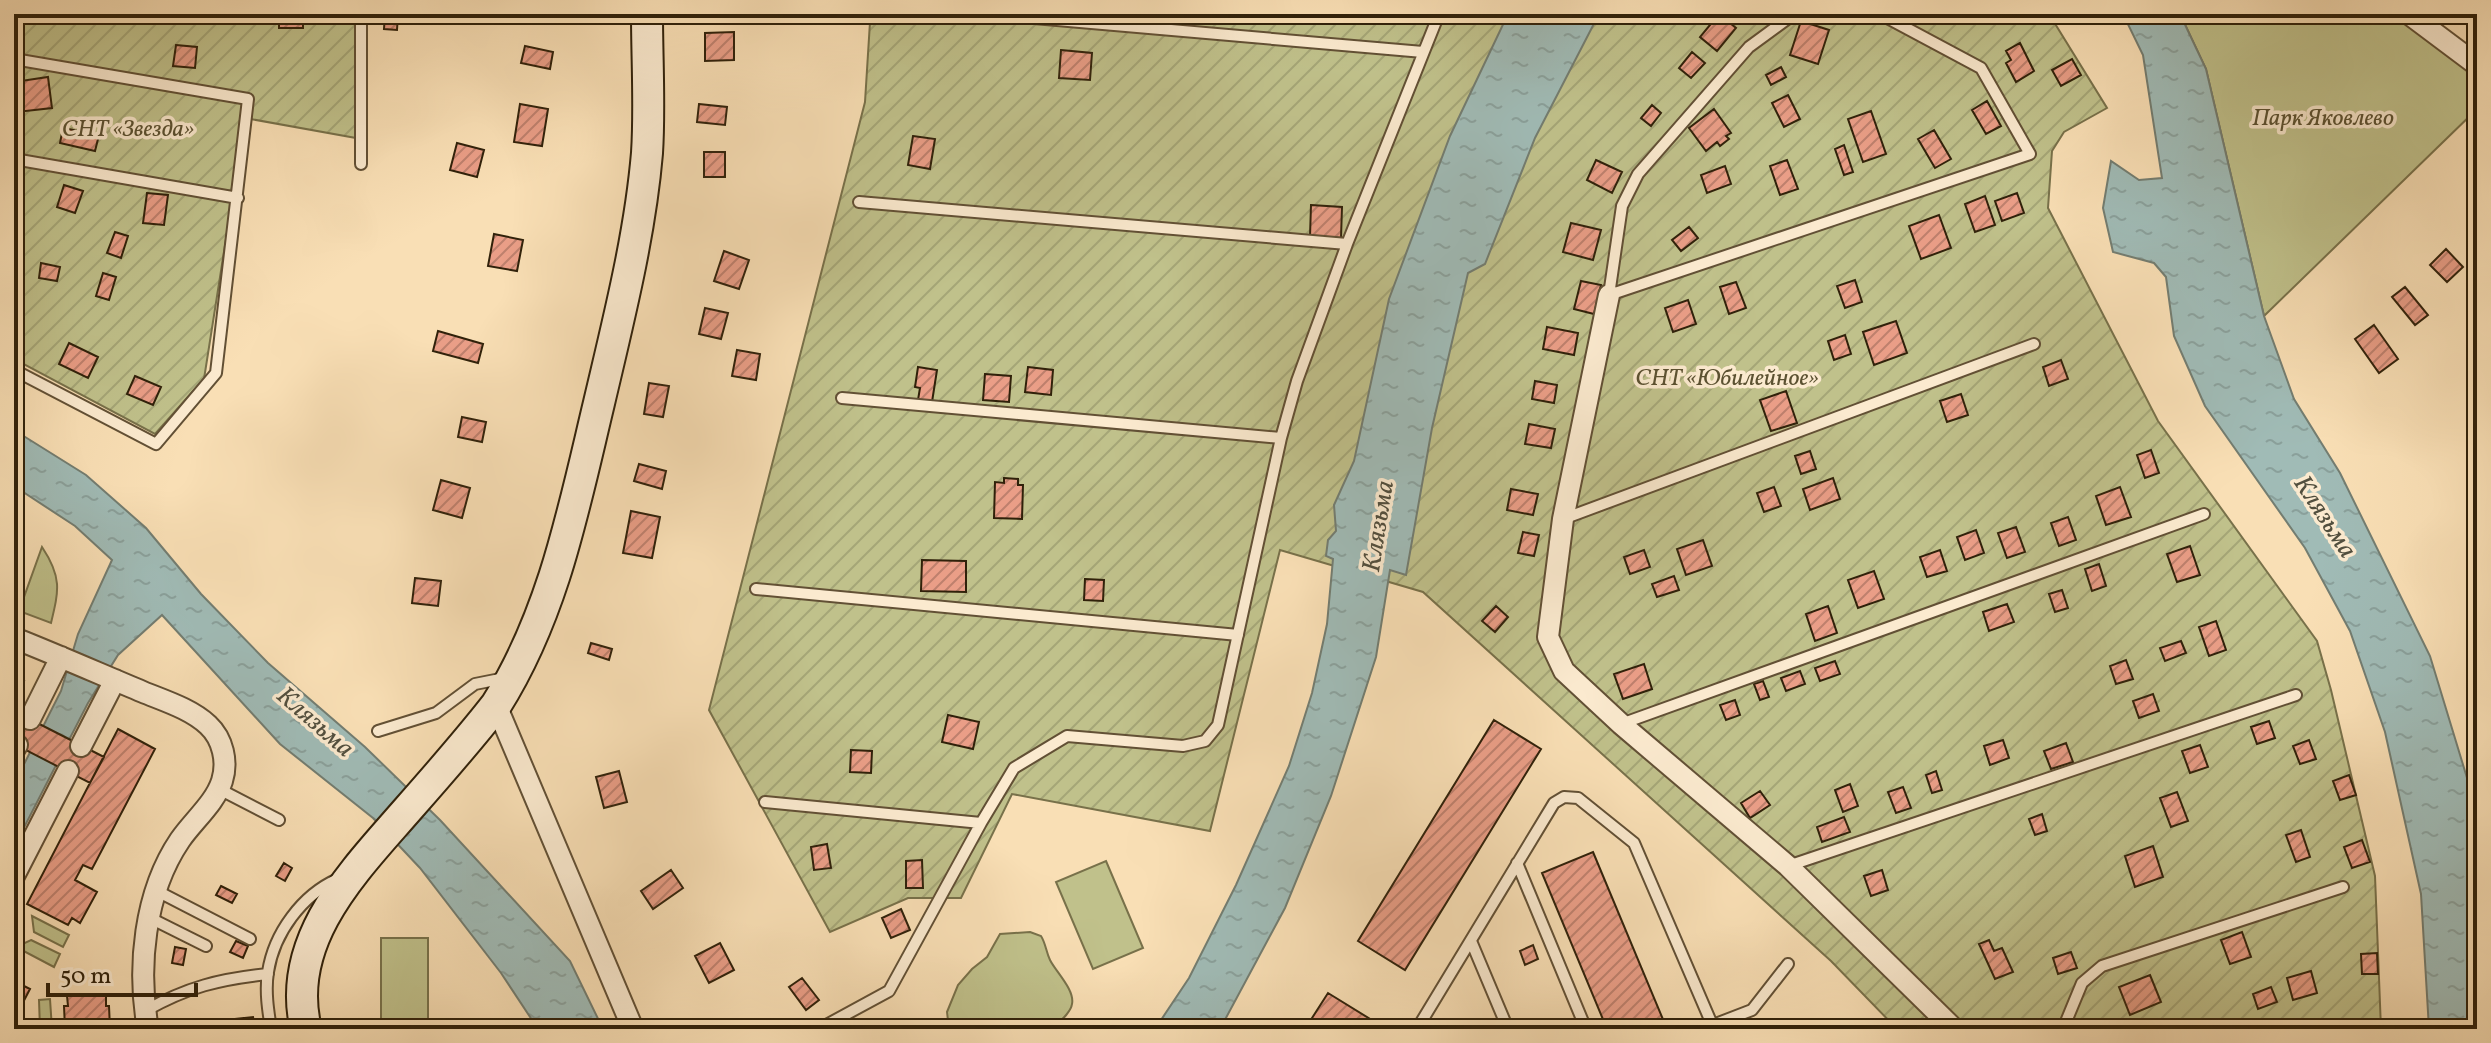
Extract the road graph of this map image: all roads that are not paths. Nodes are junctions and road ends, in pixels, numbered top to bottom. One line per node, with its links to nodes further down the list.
1 (361, 14): 12 (lane)
2 (647, 14): 27 (main road)
3 (987, 14): 8 (lane)
4 (1439, 14): 8 (lane)
5 (1794, 14): 16 (lane)
6 (1880, 14): 16 (lane)
7 (2409, 14): 10 (street)
8 (1423, 52): 15 (lane)
9 (14, 59): 13 (lane)
10 (2477, 65)
11 (14, 159): 13 (lane)
12 (361, 164)
13 (238, 198): 18 (lane)
14 (859, 202): 15 (lane)
15 (1347, 244): 20 (lane)
16 (1609, 295): 22 (street)
17 (2034, 344): 22 (lane)
18 (14, 370)
19 (842, 398): 20 (lane)
20 (1281, 438): 24 (lane)
21 (2204, 514): 32 (lane)
22 (1563, 519): 32 (street)
23 (756, 589): 24 (lane)
24 (1238, 635): 39 (lane)
25 (14, 638): 26 (street)
26 (63, 658): 28 (street); 31 (street)
27 (515, 676): 30 (main road); 33 (lane)
28 (112, 679): 34 (street); 36 (street)
29 (2296, 695): 41 (lane)
30 (496, 705): 42 (main road); 56 (street)
31 (30, 719)
32 (1621, 724): 41 (street)
33 (378, 731)
34 (81, 746)
35 (68, 771): 43 (street)
36 (219, 789): 38 (lane); 45 (street)
37 (765, 802): 39 (lane)
38 (279, 820)
39 (981, 823): 57 (lane)
40 (1517, 863): 48 (lane); 53 (lane); 60 (lane)
41 (1788, 866): 61 (street)
42 (356, 868): 51 (lane); 55 (main road)
43 (14, 876)
44 (2343, 887): 62 (lane)
45 (157, 891): 46 (street); 47 (lane)
46 (150, 918): 49 (lane); 52 (street)
47 (250, 939)
48 (1471, 941): 58 (lane); 59 (lane)
49 (206, 946)
50 (1788, 964): 53 (lane)
51 (268, 974): 52 (lane); 54 (lane)
52 (147, 1020)
53 (1713, 1027)
54 (271, 1029)
55 (306, 1029)
56 (633, 1029)
57 (819, 1029)
58 (1417, 1029)
59 (1508, 1029)
60 (1586, 1029)
61 (1954, 1029)
62 (2063, 1029)

